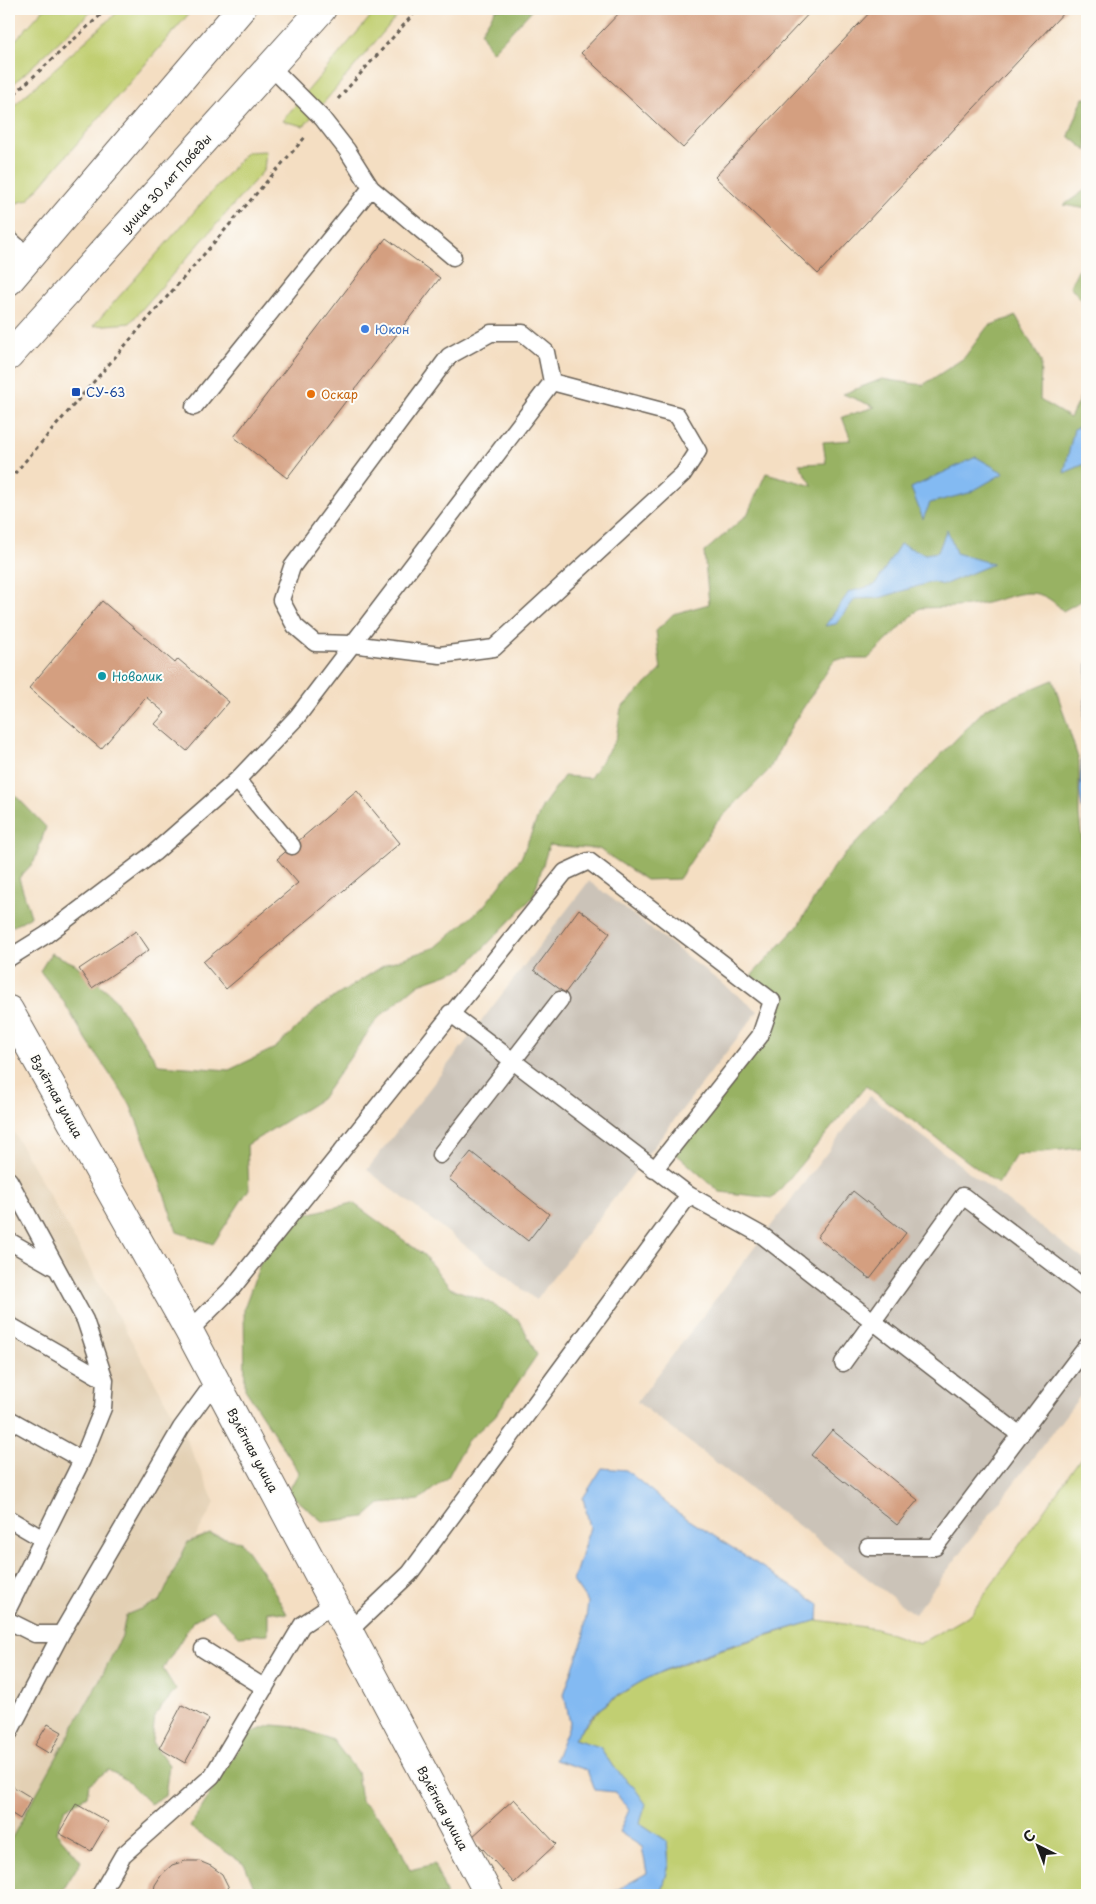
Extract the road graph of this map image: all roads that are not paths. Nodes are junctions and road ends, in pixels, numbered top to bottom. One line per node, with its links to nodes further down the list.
1 (241, 9): 6 (street)
2 (322, 9): 3 (street, улица 30 лет Победы)
3 (272, 67): 4 (lane); 9 (street, улица 30 лет Победы)
4 (371, 188): 7 (lane); 11 (lane)
5 (9, 238): 6 (lane)
6 (29, 256): 8 (street)
7 (453, 257)
8 (9, 281)
9 (9, 356)
10 (552, 382): 12 (lane); 12 (lane); 12 (lane)
11 (194, 407)
12 (351, 644): 13 (lane)
13 (237, 780): 14 (lane); 15 (lane)
14 (292, 846)
15 (9, 958)
16 (560, 1000): 19 (lane)
17 (9, 1010): 29 (street, Взлётная улица)
18 (450, 1013): 19 (lane); 21 (lane); 29 (lane)
19 (513, 1062): 20 (lane); 21 (lane)
20 (440, 1155)
21 (654, 1170): 23 (lane)
22 (9, 1180): 25 (lane)
23 (688, 1195): 27 (lane); 43 (lane)
24 (9, 1241): 25 (lane)
25 (56, 1268): 32 (lane)
26 (1087, 1290): 27 (lane)
27 (874, 1322): 31 (lane); 35 (lane)
28 (9, 1326): 32 (lane)
29 (189, 1330): 33 (street, Взлётная улица)
30 (1087, 1346): 35 (lane)
31 (843, 1363)
32 (105, 1380): 36 (lane)
33 (216, 1380): 40 (street, Взлётная улица); 44 (lane)
34 (9, 1419): 36 (lane)
35 (1020, 1435): 39 (lane)
36 (82, 1460): 38 (lane)
37 (9, 1520): 38 (lane)
38 (43, 1539): 41 (lane)
39 (868, 1546)
40 (335, 1603): 43 (street, Взлётная улица); 46 (lane)
41 (9, 1607)
42 (9, 1621): 44 (lane)
43 (350, 1630): 49 (street, Взлётная улица)
44 (61, 1634): 47 (lane)
45 (203, 1649): 46 (lane)
46 (265, 1688): 48 (lane)
47 (9, 1732)
48 (100, 1895)
49 (489, 1895)

